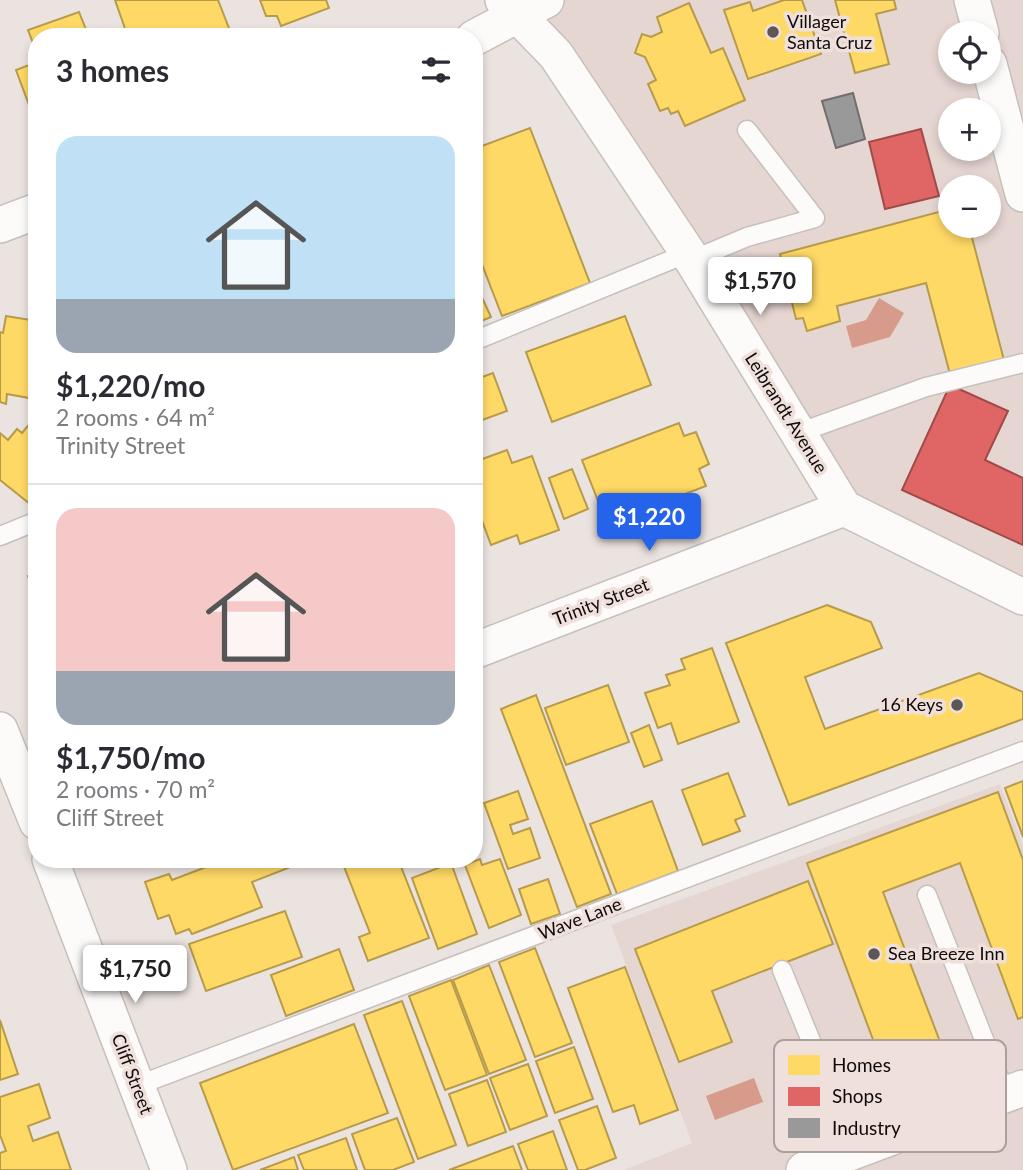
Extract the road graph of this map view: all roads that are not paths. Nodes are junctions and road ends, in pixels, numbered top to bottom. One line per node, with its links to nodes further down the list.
1 (972, 0): 3 (street)
2 (523, 5): 4 (street); 10 (street, Leibrandt Avenue)
3 (978, 21)
4 (483, 32)
5 (994, 84): 7 (street)
6 (747, 131): 10 (lane)
7 (1023, 194)
8 (28, 214): 9 (street)
9 (0, 225)
10 (690, 257): 11 (lane); 13 (street, Leibrandt Avenue)
11 (483, 338)
12 (1023, 363): 13 (lane)
13 (798, 433): 14 (street, Leibrandt Avenue)
14 (844, 508): 17 (street); 18 (street, Trinity Street)
15 (28, 525): 16 (lane)
16 (0, 536)
17 (1023, 597)
18 (483, 648)
19 (0, 730): 21 (street)
20 (1023, 751): 28 (lane, Wave Lane)
21 (28, 800)
22 (53, 868): 28 (street, Cliff Street)
23 (927, 895): 26 (lane)
24 (782, 970): 25 (lane)
25 (811, 1040)
26 (992, 1040)
27 (1006, 1071): 29 (lane)
28 (136, 1086): 31 (street, Cliff Street)
29 (1015, 1091)
30 (853, 1152): 32 (street)
31 (169, 1170)
32 (804, 1170)

